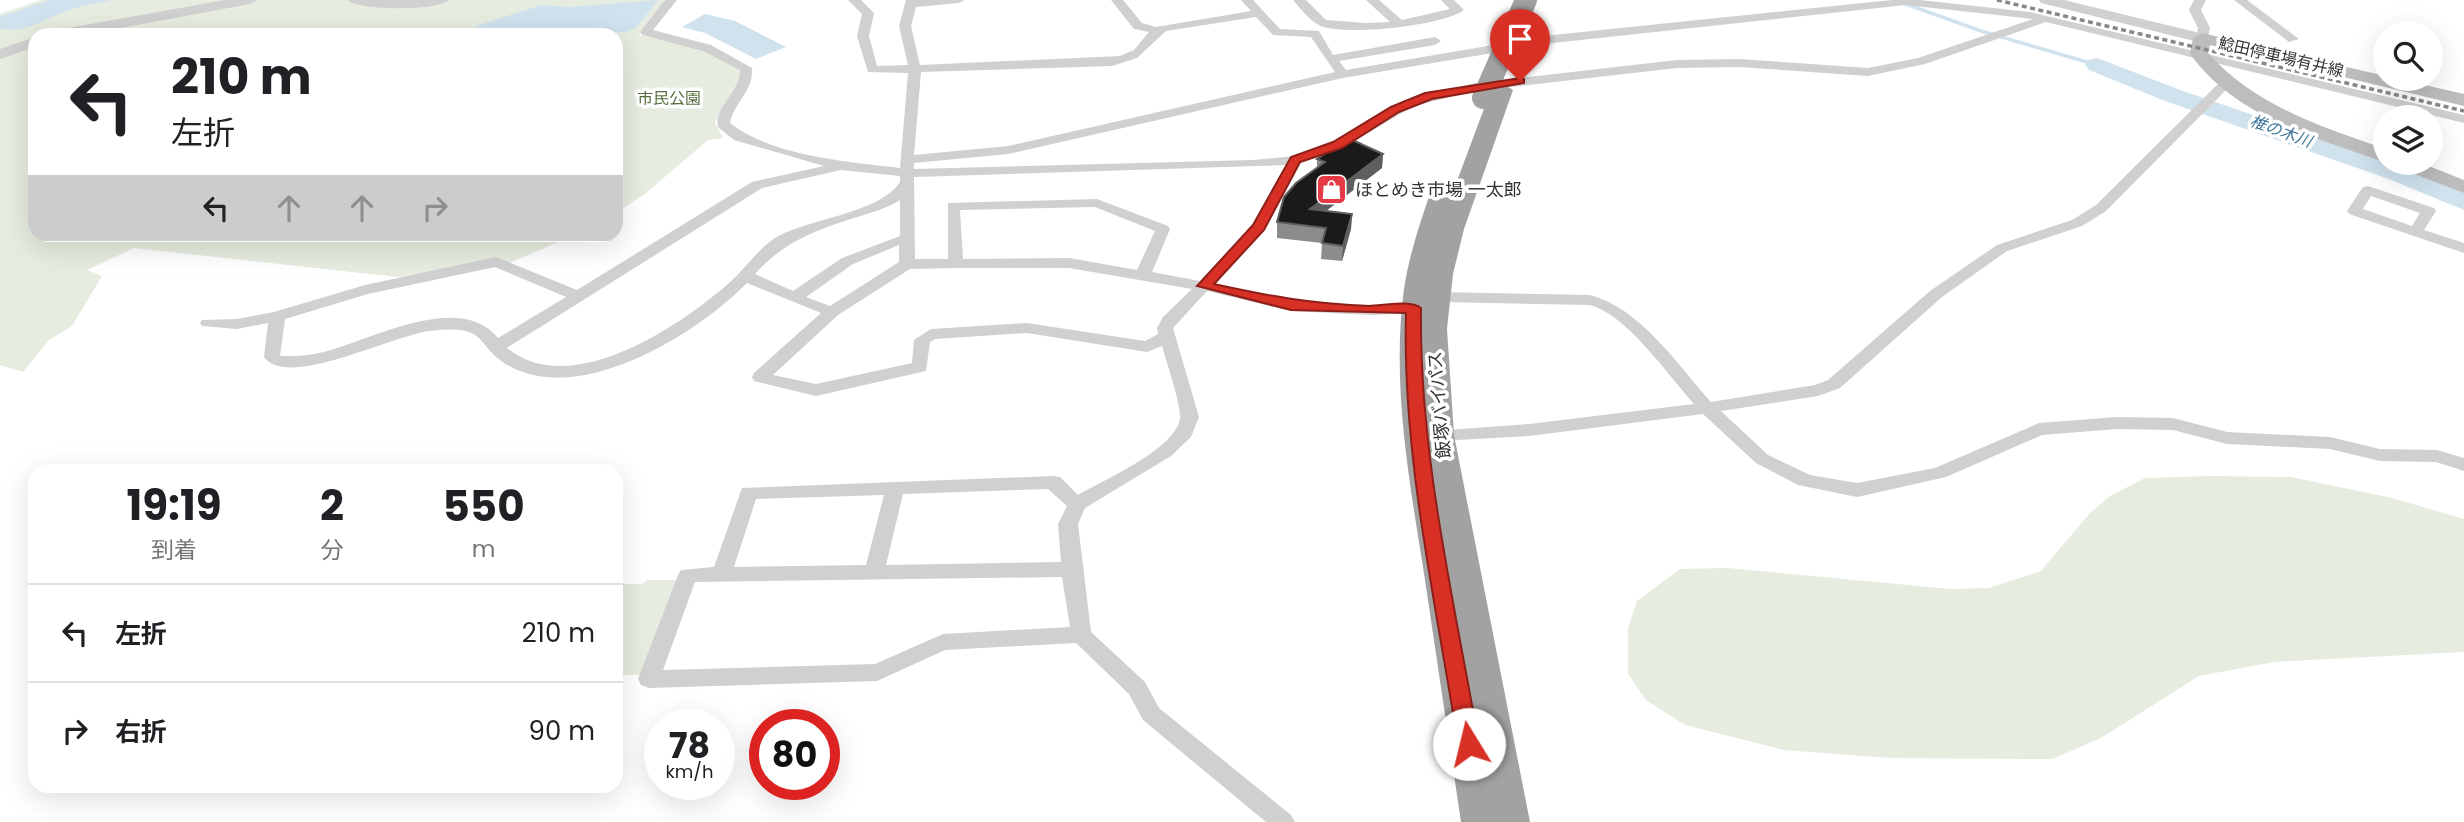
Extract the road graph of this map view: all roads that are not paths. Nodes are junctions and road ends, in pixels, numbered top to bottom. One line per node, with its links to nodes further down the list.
1 (250, 0): 22 (street)
2 (355, 0): 3 (street)
3 (442, 0)
4 (671, 0): 38 (street)
5 (854, 0): 30 (street)
6 (959, 0): 18 (street)
7 (1117, 0): 23 (street)
8 (1247, 0): 19 (street)
9 (1299, 0): 21 (street)
10 (1372, 0): 21 (street)
11 (1447, 0): 21 (street)
12 (1526, 0): 33 (highway, bridge)
13 (1540, 0): 33 (highway)
14 (2046, 0): 27 (street)
15 (2200, 0): 27 (street)
16 (2240, 0): 17 (street); 24 (street)
17 (2264, 1)
18 (911, 2): 30 (street)
19 (1259, 13): 23 (street); 29 (street)
20 (2056, 20): 27 (street); 31 (street); 37 (street)
21 (1399, 24)
22 (96, 28)
23 (1157, 32): 30 (street)
24 (2293, 39)
25 (1435, 41): 29 (street)
26 (28, 44): 28 (street)
27 (2200, 46): 32 (main road, 鯰田停車場有井線); 34 (main road, 鯰田停車場有井線); 35 (street)
28 (0, 54)
29 (1330, 59): 31 (street)
30 (915, 68): 39 (street)
31 (1343, 74): 39 (street)
32 (2226, 83): 36 (main road, 鯰田停車場有井線); 58 (street)
33 (1492, 94): 52 (highway)
34 (2464, 100)
35 (2464, 119)
36 (2373, 151)
37 (1296, 160): 39 (street); 49 (street)
38 (844, 166): 39 (street); 50 (street)
39 (907, 172): 43 (street); 48 (street)
40 (2434, 175): 41 (main road)
41 (2464, 187)
42 (2416, 231): 44 (street)
43 (908, 238): 45 (street); 51 (street)
44 (2464, 248)
45 (907, 264): 46 (street); 53 (street)
46 (956, 264): 47 (street); 47 (street)
47 (1143, 275): 49 (street)
48 (746, 276): 51 (street); 57 (street)
49 (1205, 286): 52 (street); 56 (street)
50 (577, 296): 54 (street); 57 (street)
51 (794, 298): 53 (street)
52 (1425, 302): 58 (street); 59 (highway, 飯塚バイパス); 68 (highway)
53 (832, 312): 56 (street)
54 (277, 317): 55 (street); 57 (street)
55 (208, 323)
56 (1166, 337): 62 (street)
57 (496, 346)
58 (1707, 408): 59 (street); 60 (street)
59 (1439, 435): 69 (highway, 飯塚バイパス)
60 (2464, 465)
61 (895, 487): 62 (street); 64 (street); 65 (street)
62 (1078, 504): 63 (street)
63 (1071, 569): 64 (street); 66 (street)
64 (874, 572): 65 (street)
65 (721, 575): 66 (street)
66 (1081, 635): 67 (street)
67 (1283, 822)
68 (1481, 822)
69 (1510, 822)

